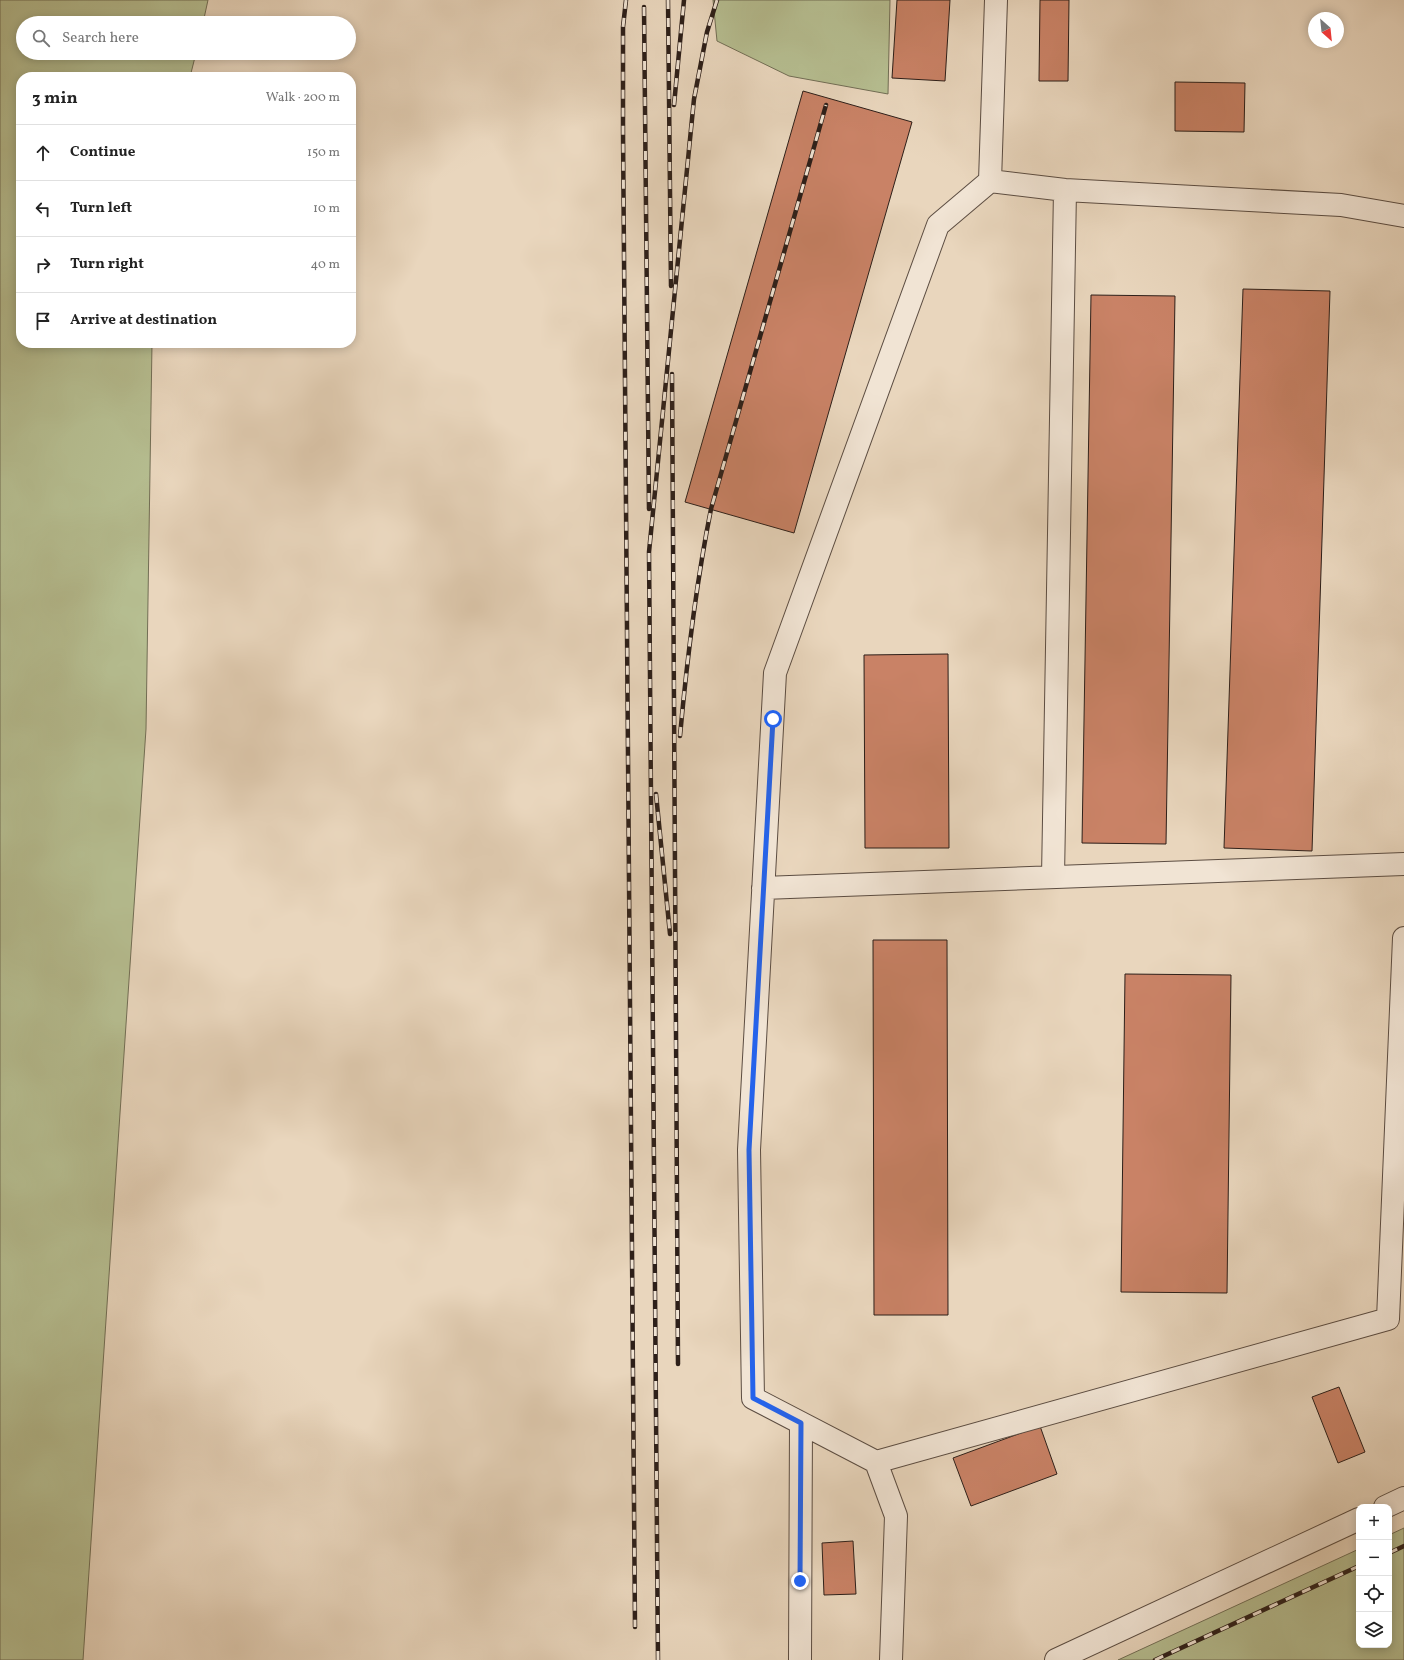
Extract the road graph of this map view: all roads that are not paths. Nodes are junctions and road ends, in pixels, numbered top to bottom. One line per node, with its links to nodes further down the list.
1 (996, 0): 2 (lane)
2 (990, 181): 3 (lane); 7 (lane)
3 (1065, 190): 4 (lane); 6 (lane)
4 (1404, 216)
5 (1404, 864): 6 (lane)
6 (1053, 877): 7 (lane)
7 (763, 888): 9 (lane)
8 (1404, 938): 10 (lane)
9 (801, 1423): 10 (lane); 14 (lane)
10 (876, 1462): 15 (lane)
11 (1404, 1498): 12 (lane)
12 (1391, 1504)
13 (1356, 1520): 16 (lane)
14 (800, 1660)
15 (891, 1660)
16 (1056, 1660)

